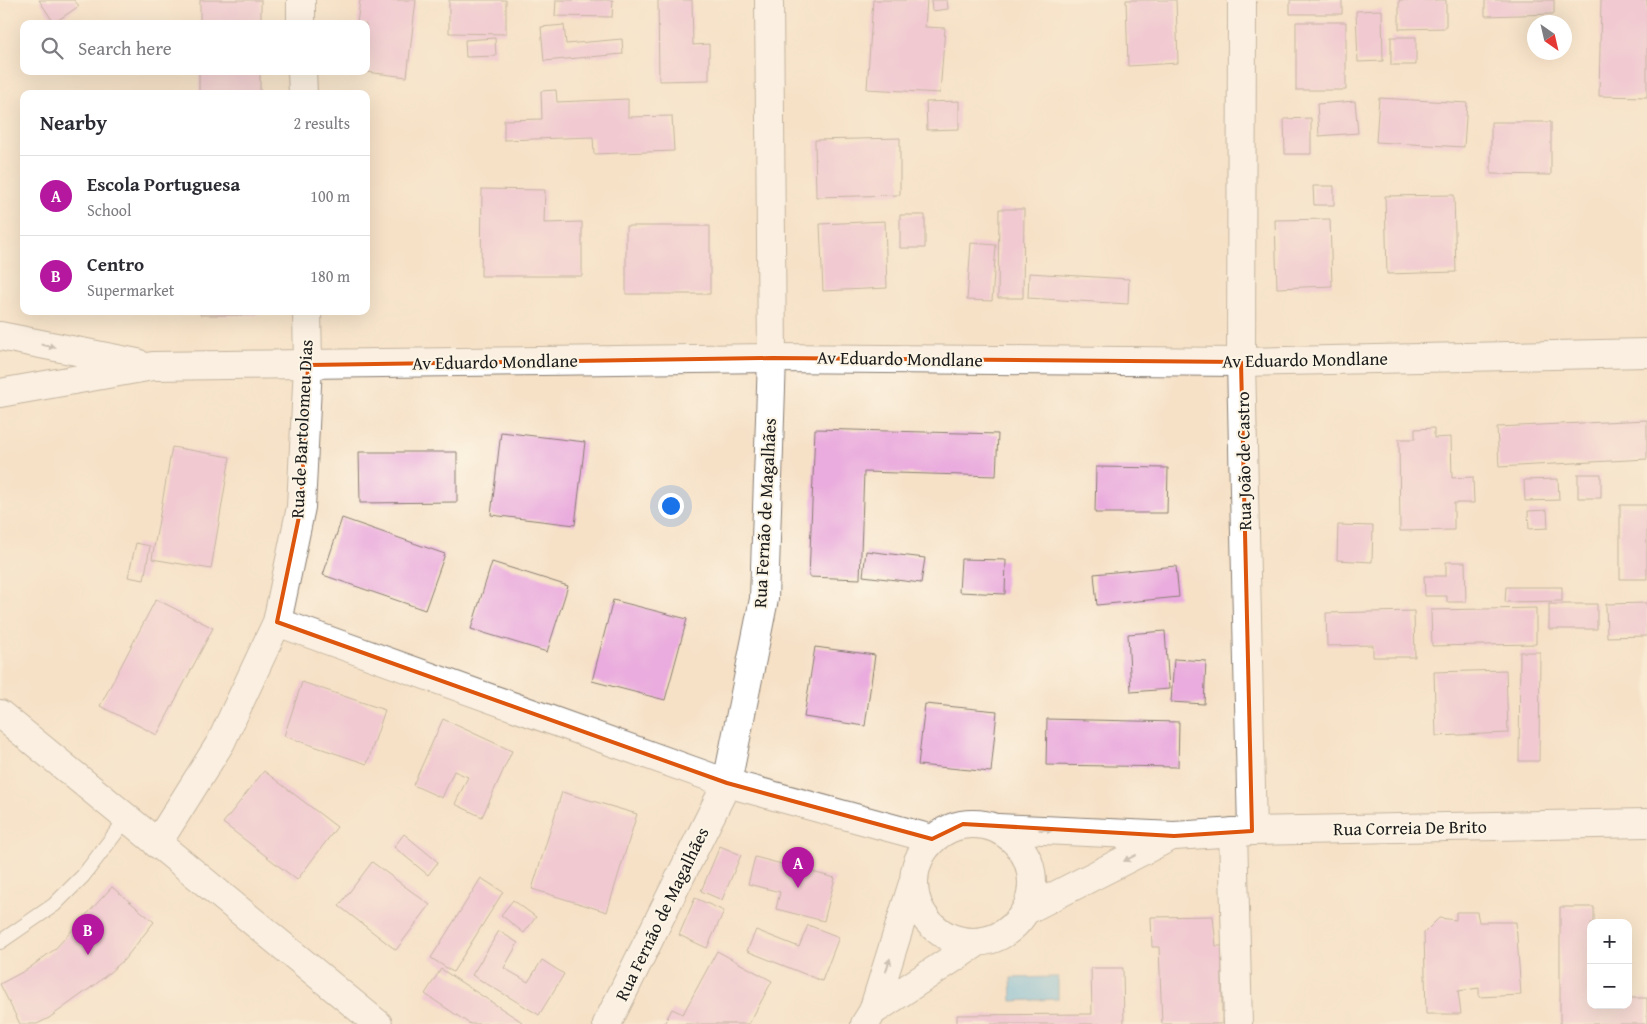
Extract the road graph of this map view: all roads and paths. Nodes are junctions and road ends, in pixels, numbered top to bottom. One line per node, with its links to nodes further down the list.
1 (301, 0): 4 (street)
2 (769, 0): 10 (street, Rua Fernão de Magalhães)
3 (1242, 0): 11 (street, Rua João de Castro)
4 (301, 20)
5 (302, 75): 6 (street)
6 (302, 90)
7 (307, 315): 12 (street, Rua de Bartolomeu Dias)
8 (0, 336): 13 (street, one-way to 13)
9 (1647, 353): 11 (street, Av Eduardo Mondlane)
10 (772, 358): 11 (street, Av Eduardo Mondlane); 12 (street, Av Eduardo Mondlane); 17 (street, Rua Fernão de Magalhães)
11 (1241, 362): 21 (street, Rua João de Castro)
12 (308, 365): 13 (street, Av Eduardo Mondlane); 15 (street, Rua de Bartolomeu Dias)
13 (153, 366): 14 (street)
14 (0, 393)
15 (277, 622): 17 (street); 24 (street, Rua de Bartolomeu Dias)
16 (0, 714): 18 (street)
17 (727, 783): 23 (street); 31 (street, Rua Fernão de Magalhães)
18 (127, 818): 24 (street); 27 (lane)
19 (1647, 824): 21 (street, Rua Correia De Brito)
20 (998, 828): 22 (street, Rua Correia De Brito, one-way to 22); 23 (street); 26 (street)
21 (1243, 832): 22 (street, Rua Correia De Brito); 32 (street, Rua João de Castro)
22 (1174, 836): 26 (street, one-way to 26)
23 (932, 839): 25 (street)
24 (158, 844): 30 (street)
25 (913, 883): 28 (street); 29 (street, one-way to 25)
26 (1025, 911): 28 (street)
27 (0, 942)
28 (978, 942): 29 (street)
29 (869, 1018)
30 (378, 1024)
31 (607, 1024)
32 (1238, 1024)

